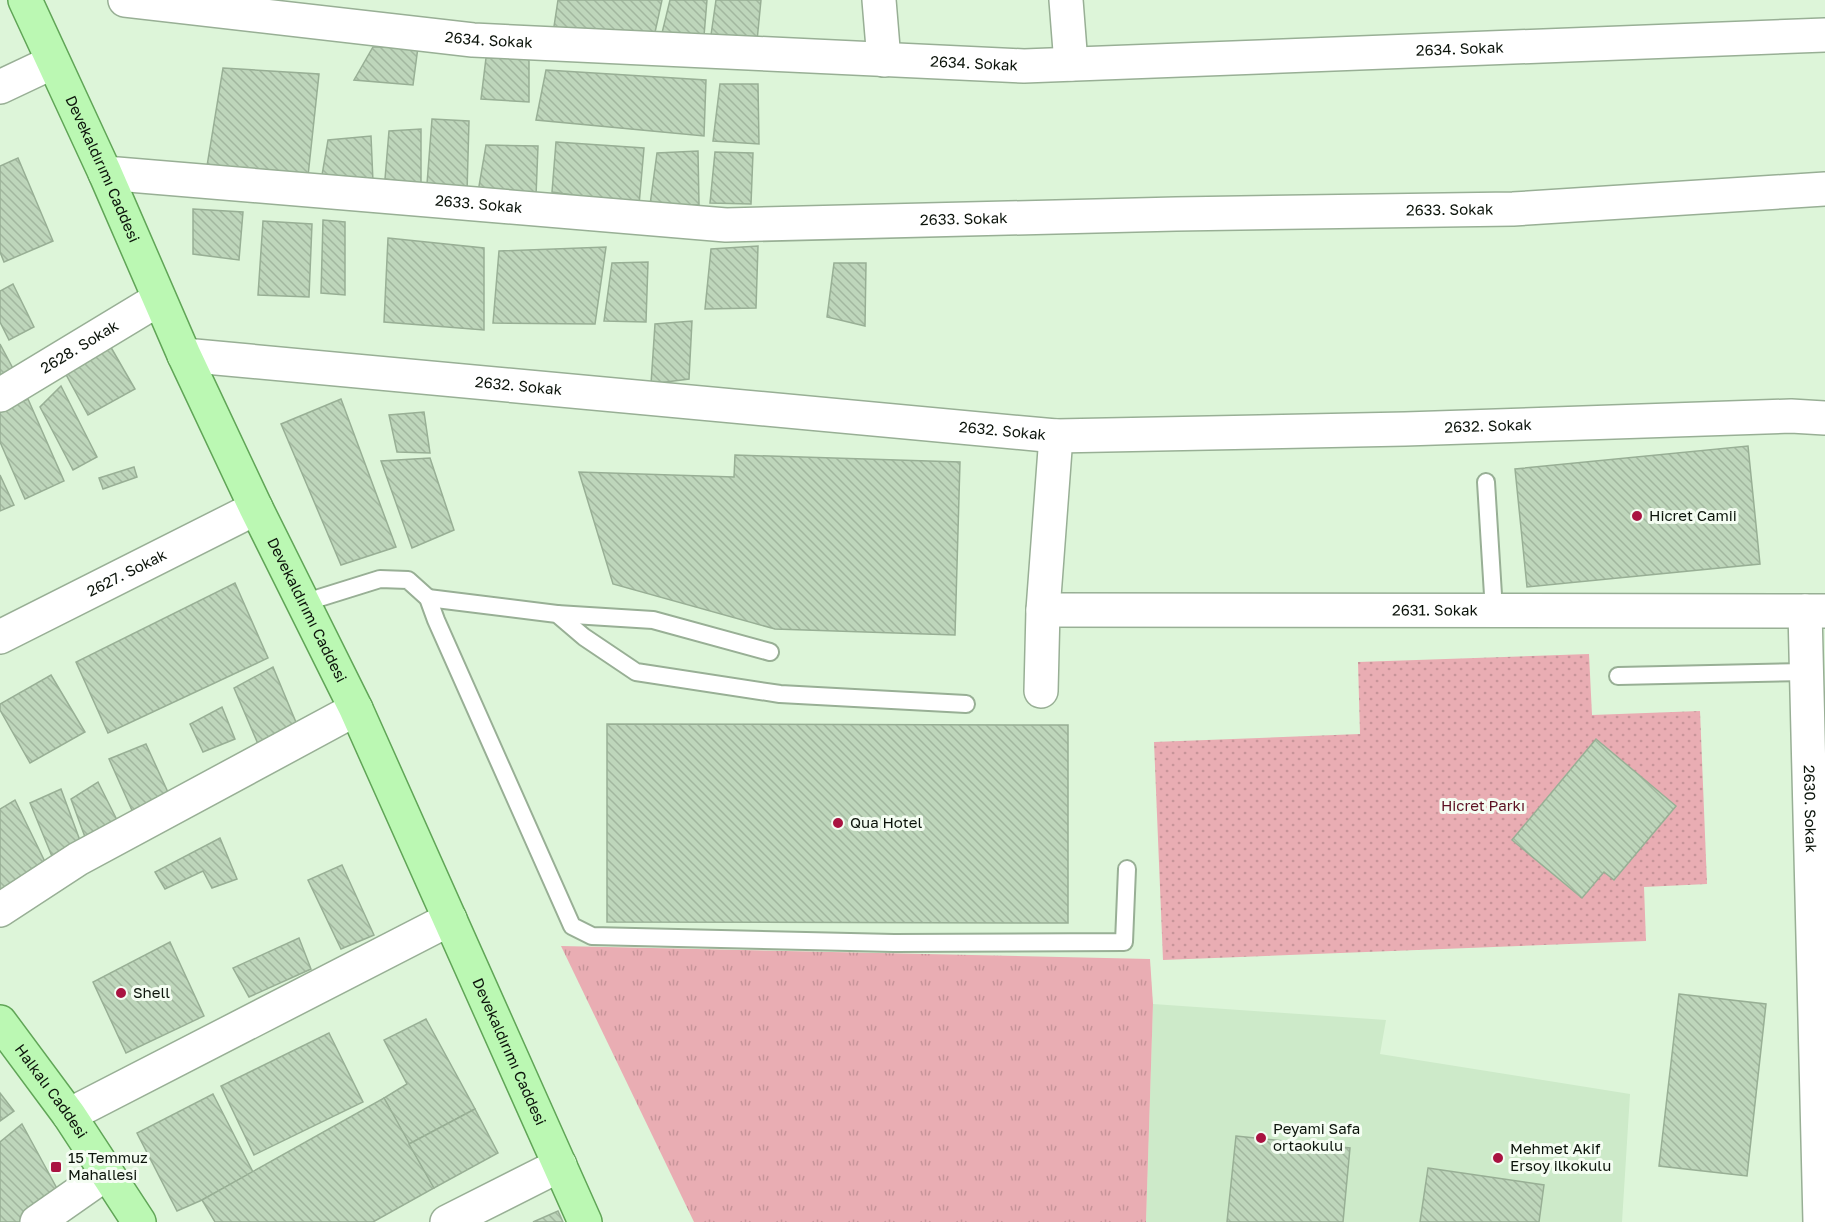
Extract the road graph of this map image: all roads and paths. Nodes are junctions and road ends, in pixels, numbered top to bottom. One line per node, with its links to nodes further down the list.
1 (25, 0): 7 (main road, Devekaldırımı Caddesi)
2 (125, 0): 6 (street, 2634. Sokak)
3 (879, 0): 6 (street)
4 (1066, 0): 8 (street)
5 (1825, 35): 8 (street, 2634. Sokak)
6 (884, 60): 8 (street, 2634. Sokak)
7 (53, 62): 9 (street); 10 (main road, Devekaldırımı Caddesi)
8 (1071, 64)
9 (0, 87)
10 (105, 173): 11 (street, 2633. Sokak); 12 (main road, Devekaldırımı Caddesi)
11 (1825, 189)
12 (159, 299): 13 (main road, Devekaldırımı Caddesi); 14 (street, 2628. Sokak)
13 (184, 355): 16 (street, 2632. Sokak); 18 (main road, Devekaldırımı Caddesi)
14 (0, 395)
15 (1825, 418): 16 (street, 2632. Sokak)
16 (1056, 436): 21 (street)
17 (1486, 482): 22 (lane)
18 (256, 508): 20 (main road, Devekaldırımı Caddesi); 25 (street, 2627. Sokak)
19 (428, 598): 20 (lane); 24 (lane); 32 (lane)
20 (303, 603): 31 (main road, Devekaldırımı Caddesi)
21 (1043, 610): 22 (street, 2631. Sokak); 29 (street)
22 (1494, 611): 23 (street, 2631. Sokak)
23 (1815, 611): 27 (street, 2630. Sokak)
24 (557, 614): 26 (lane); 30 (lane)
25 (0, 637)
26 (770, 652)
27 (1807, 672): 28 (lane); 43 (street, 2630. Sokak)
28 (1618, 676)
29 (1041, 691)
30 (966, 704)
31 (356, 709): 33 (street); 34 (main road, Devekaldırımı Caddesi)
32 (1127, 869)
33 (0, 910)
34 (450, 919): 36 (street); 37 (main road, Devekaldırımı Caddesi)
35 (0, 1022): 36 (main road, Halkalı Caddesi)
36 (69, 1115): 38 (main road, Halkalı Caddesi)
37 (560, 1165): 41 (street); 42 (main road, Devekaldırımı Caddesi)
38 (107, 1173): 39 (street); 40 (main road, Halkalı Caddesi)
39 (37, 1222)
40 (139, 1222)
41 (447, 1222)
42 (585, 1222)
43 (1820, 1222)

